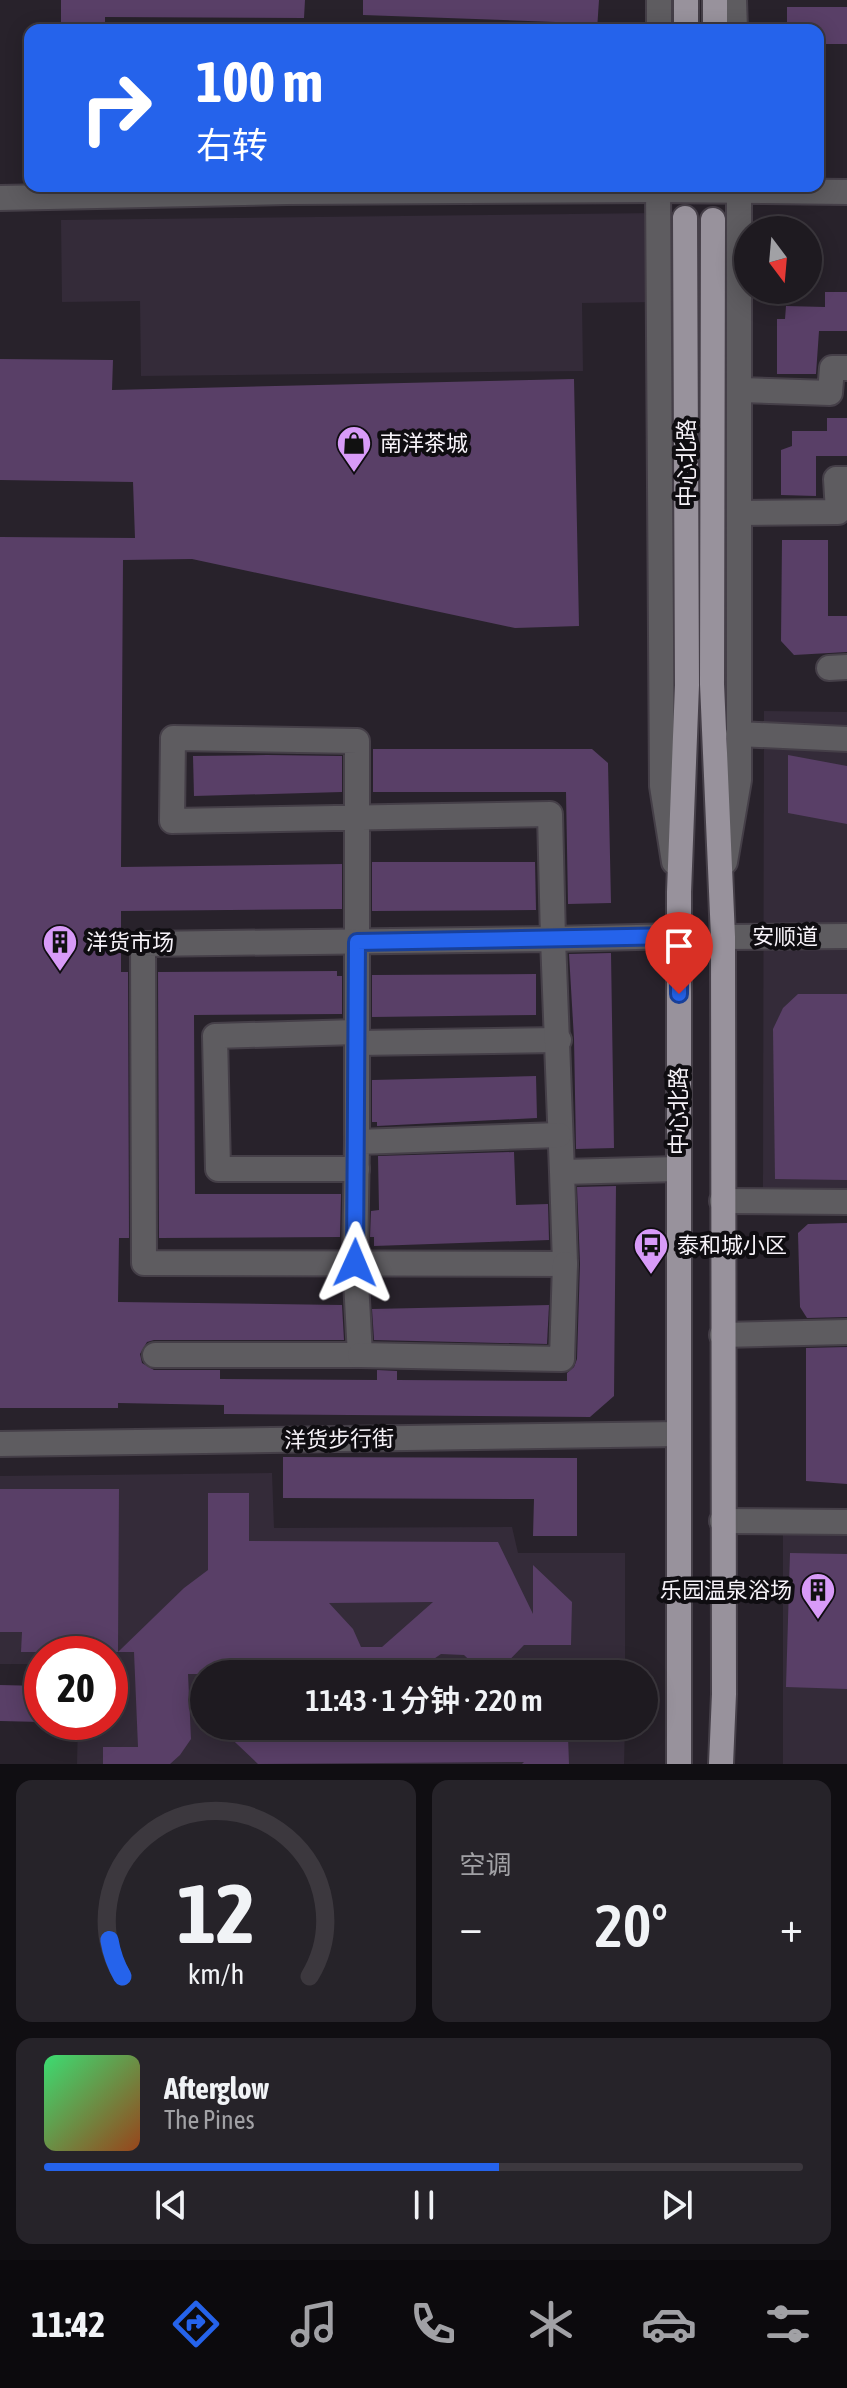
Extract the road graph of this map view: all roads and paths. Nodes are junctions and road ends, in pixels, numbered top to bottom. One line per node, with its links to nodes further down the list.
1 (659, 0): 5 (street)
2 (686, 0): 6 (main road)
3 (715, 0): 7 (main road)
4 (734, 0): 8 (street)
5 (659, 24)
6 (686, 24)
7 (715, 24)
8 (735, 24)
9 (824, 191): 13 (street)
10 (287, 192): 14 (street)
11 (658, 192): 24 (street)
12 (739, 192): 18 (street)
13 (847, 192)
14 (0, 198)
15 (685, 218): 24 (main road, 中心北路)
16 (713, 220): 25 (main road, 中心北路)
17 (847, 368): 18 (street)
18 (740, 390): 20 (street)
19 (847, 479): 20 (street)
20 (739, 513): 21 (street)
21 (738, 734): 22 (street); 25 (street)
22 (847, 739)
23 (356, 818): 23 (street); 29 (street); 30 (street)
24 (679, 892): 26 (main road, 中心北路)
25 (720, 892): 28 (main road, 中心北路)
26 (679, 936): 29 (street); 36 (main road, 中心北路)
27 (847, 936): 28 (street, 安顺道)
28 (723, 937): 38 (main road, 中心北路)
29 (553, 939): 30 (street); 32 (street)
30 (357, 942): 31 (street); 40 (street)
31 (357, 1038): 32 (street); 34 (street); 35 (street)
32 (559, 1040): 33 (street)
33 (559, 1135): 34 (street); 37 (street)
34 (357, 1142): 35 (street)
35 (357, 1169): 40 (street)
36 (678, 1169): 37 (street); 46 (main road, 中心北路)
37 (562, 1172): 41 (street)
38 (722, 1201): 39 (street); 43 (main road, 中心北路)
39 (847, 1202)
40 (355, 1263): 41 (street); 45 (street)
41 (565, 1264): 45 (street)
42 (847, 1332): 43 (street)
43 (722, 1335): 48 (main road, 中心北路)
44 (155, 1355): 45 (street)
45 (360, 1355)
46 (679, 1434): 47 (street, 洋货步行街); 50 (main road, 中心北路)
47 (0, 1444)
48 (722, 1521): 49 (street); 51 (main road, 中心北路)
49 (847, 1522)
50 (679, 1764)
51 (721, 1764)

